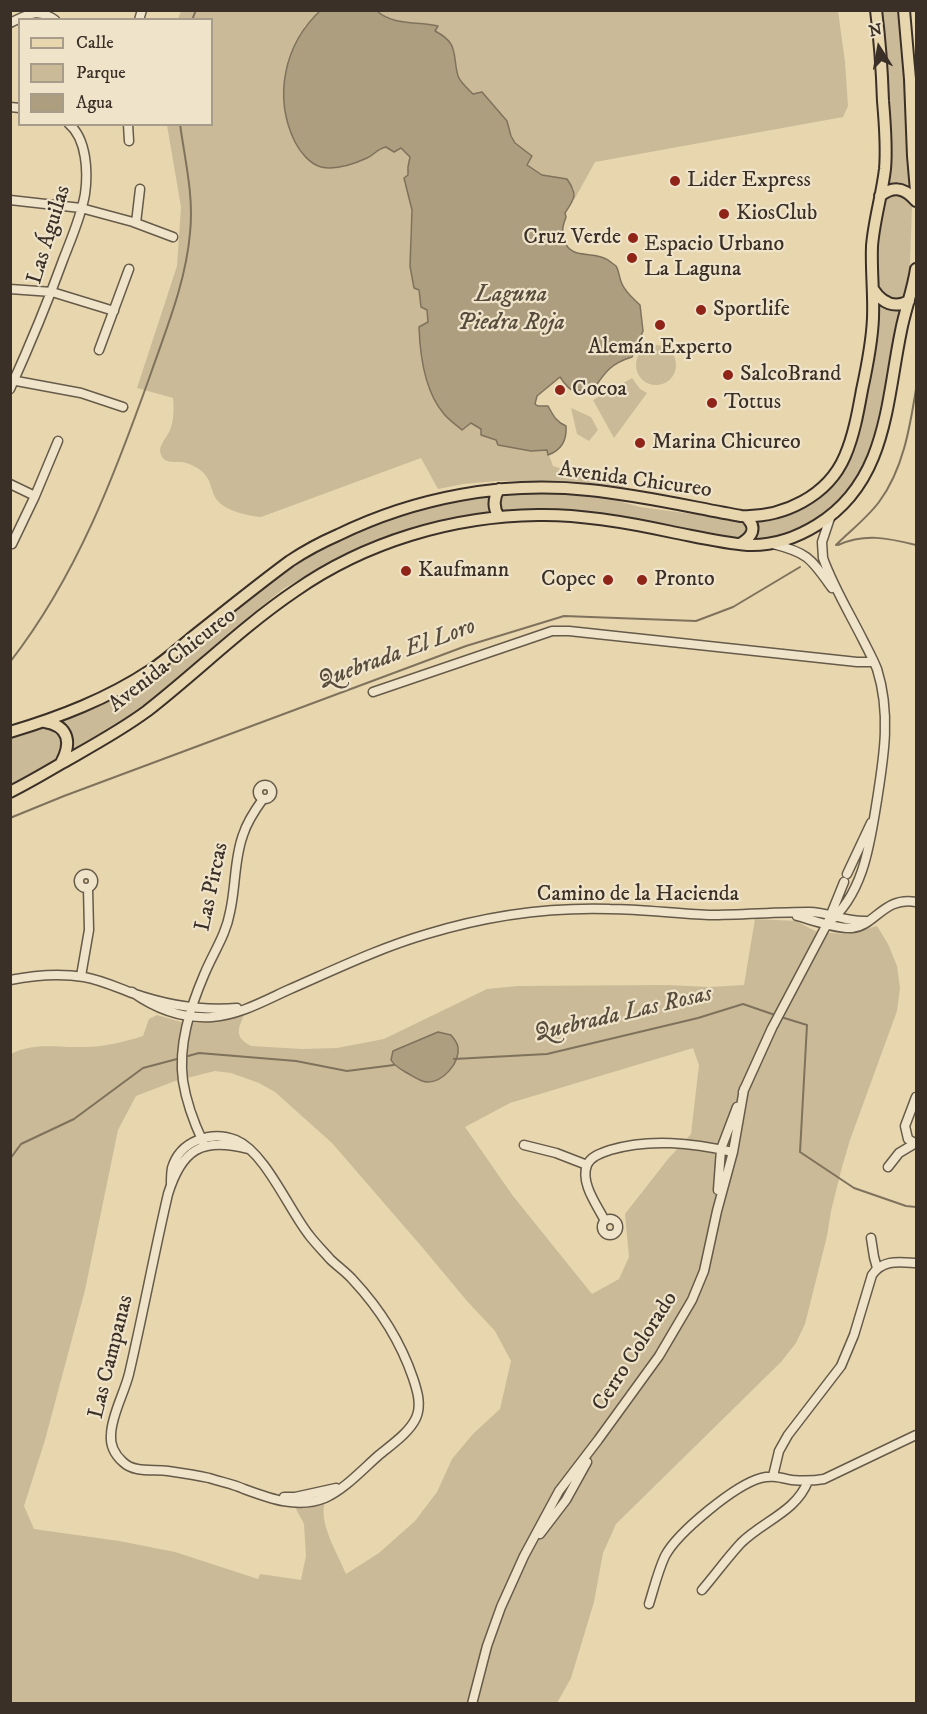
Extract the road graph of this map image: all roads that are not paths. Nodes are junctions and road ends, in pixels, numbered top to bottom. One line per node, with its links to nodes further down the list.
1 (876, 10): 10 (main road, Avenida Chicureo)
2 (904, 10): 9 (main road)
3 (52, 15): 4 (street)
4 (23, 18)
5 (71, 126): 13 (street, Las Águilas)
6 (128, 126): 7 (street)
7 (129, 141)
8 (140, 189): 14 (street)
9 (916, 191)
10 (880, 196): 12 (main road); 19 (main road, Avenida Chicureo)
11 (10, 200): 13 (street)
12 (916, 201)
13 (81, 208): 14 (street); 20 (street, Las Águilas)
14 (136, 223): 15 (street)
15 (173, 237)
16 (129, 269): 22 (street)
17 (916, 269): 21 (main road, Avenida Chicureo)
18 (10, 289): 20 (street)
19 (873, 289): 21 (main road); 32 (main road, Avenida Chicureo)
20 (52, 292): 22 (street); 24 (street, Las Águilas)
21 (909, 301): 31 (main road, Avenida Chicureo)
22 (114, 311): 23 (street)
23 (99, 350)
24 (13, 380): 25 (street, Las Águilas); 26 (street)
25 (10, 389)
26 (123, 407)
27 (58, 441): 30 (street)
28 (10, 484): 30 (street)
29 (499, 489): 32 (main road, Avenida Chicureo); 33 (main road); 40 (main road, Avenida Chicureo)
30 (35, 496): 34 (street)
31 (831, 515): 35 (main road, Avenida Chicureo); 37 (street, Cerro Colorado)
32 (746, 516): 36 (main road)
33 (499, 517): 36 (main road, Avenida Chicureo); 42 (main road, Avenida Chicureo)
34 (12, 543)
35 (773, 543): 36 (main road, Avenida Chicureo); 37 (street, Cerro Colorado)
36 (740, 544)
37 (845, 604): 38 (street, Cerro Colorado)
38 (874, 662): 39 (street); 45 (street, Cerro Colorado)
39 (373, 692)
40 (45, 722): 41 (main road, Avenida Chicureo); 42 (main road)
41 (10, 732)
42 (61, 763): 43 (main road, Avenida Chicureo)
43 (10, 792)
44 (263, 799): 53 (street, Las Pircas)
45 (874, 817): 46 (street, Cerro Colorado); 47 (street, Cerro Colorado)
46 (862, 869): 47 (street); 50 (street, Cerro Colorado)
47 (847, 874): 50 (street, Cerro Colorado)
48 (88, 888): 51 (street)
49 (916, 902): 50 (street, Camino de la Hacienda)
50 (831, 919): 53 (street, Camino de la Hacienda); 54 (street, Cerro Colorado)
51 (81, 976): 52 (street, Camino de la Hacienda); 53 (street, Camino de la Hacienda)
52 (10, 980)
53 (189, 1012): 56 (street)
54 (744, 1089): 59 (street, Cerro Colorado); 60 (street, Cerro Colorado)
55 (916, 1097): 57 (street)
56 (203, 1142): 56 (street, Las Campanas)
57 (915, 1144): 62 (street)
58 (524, 1145): 61 (street)
59 (722, 1149): 60 (street); 61 (street); 63 (street, Cerro Colorado)
60 (733, 1152): 63 (street, Cerro Colorado)
61 (587, 1165): 64 (street)
62 (888, 1167)
63 (717, 1211): 73 (street, Cerro Colorado)
64 (605, 1221)
65 (872, 1238): 67 (street)
66 (916, 1263): 67 (street)
67 (877, 1268): 69 (street)
68 (916, 1435): 70 (street)
69 (773, 1476): 70 (street); 72 (street)
70 (808, 1481): 71 (street)
71 (702, 1590)
72 (649, 1604)
73 (472, 1704)

